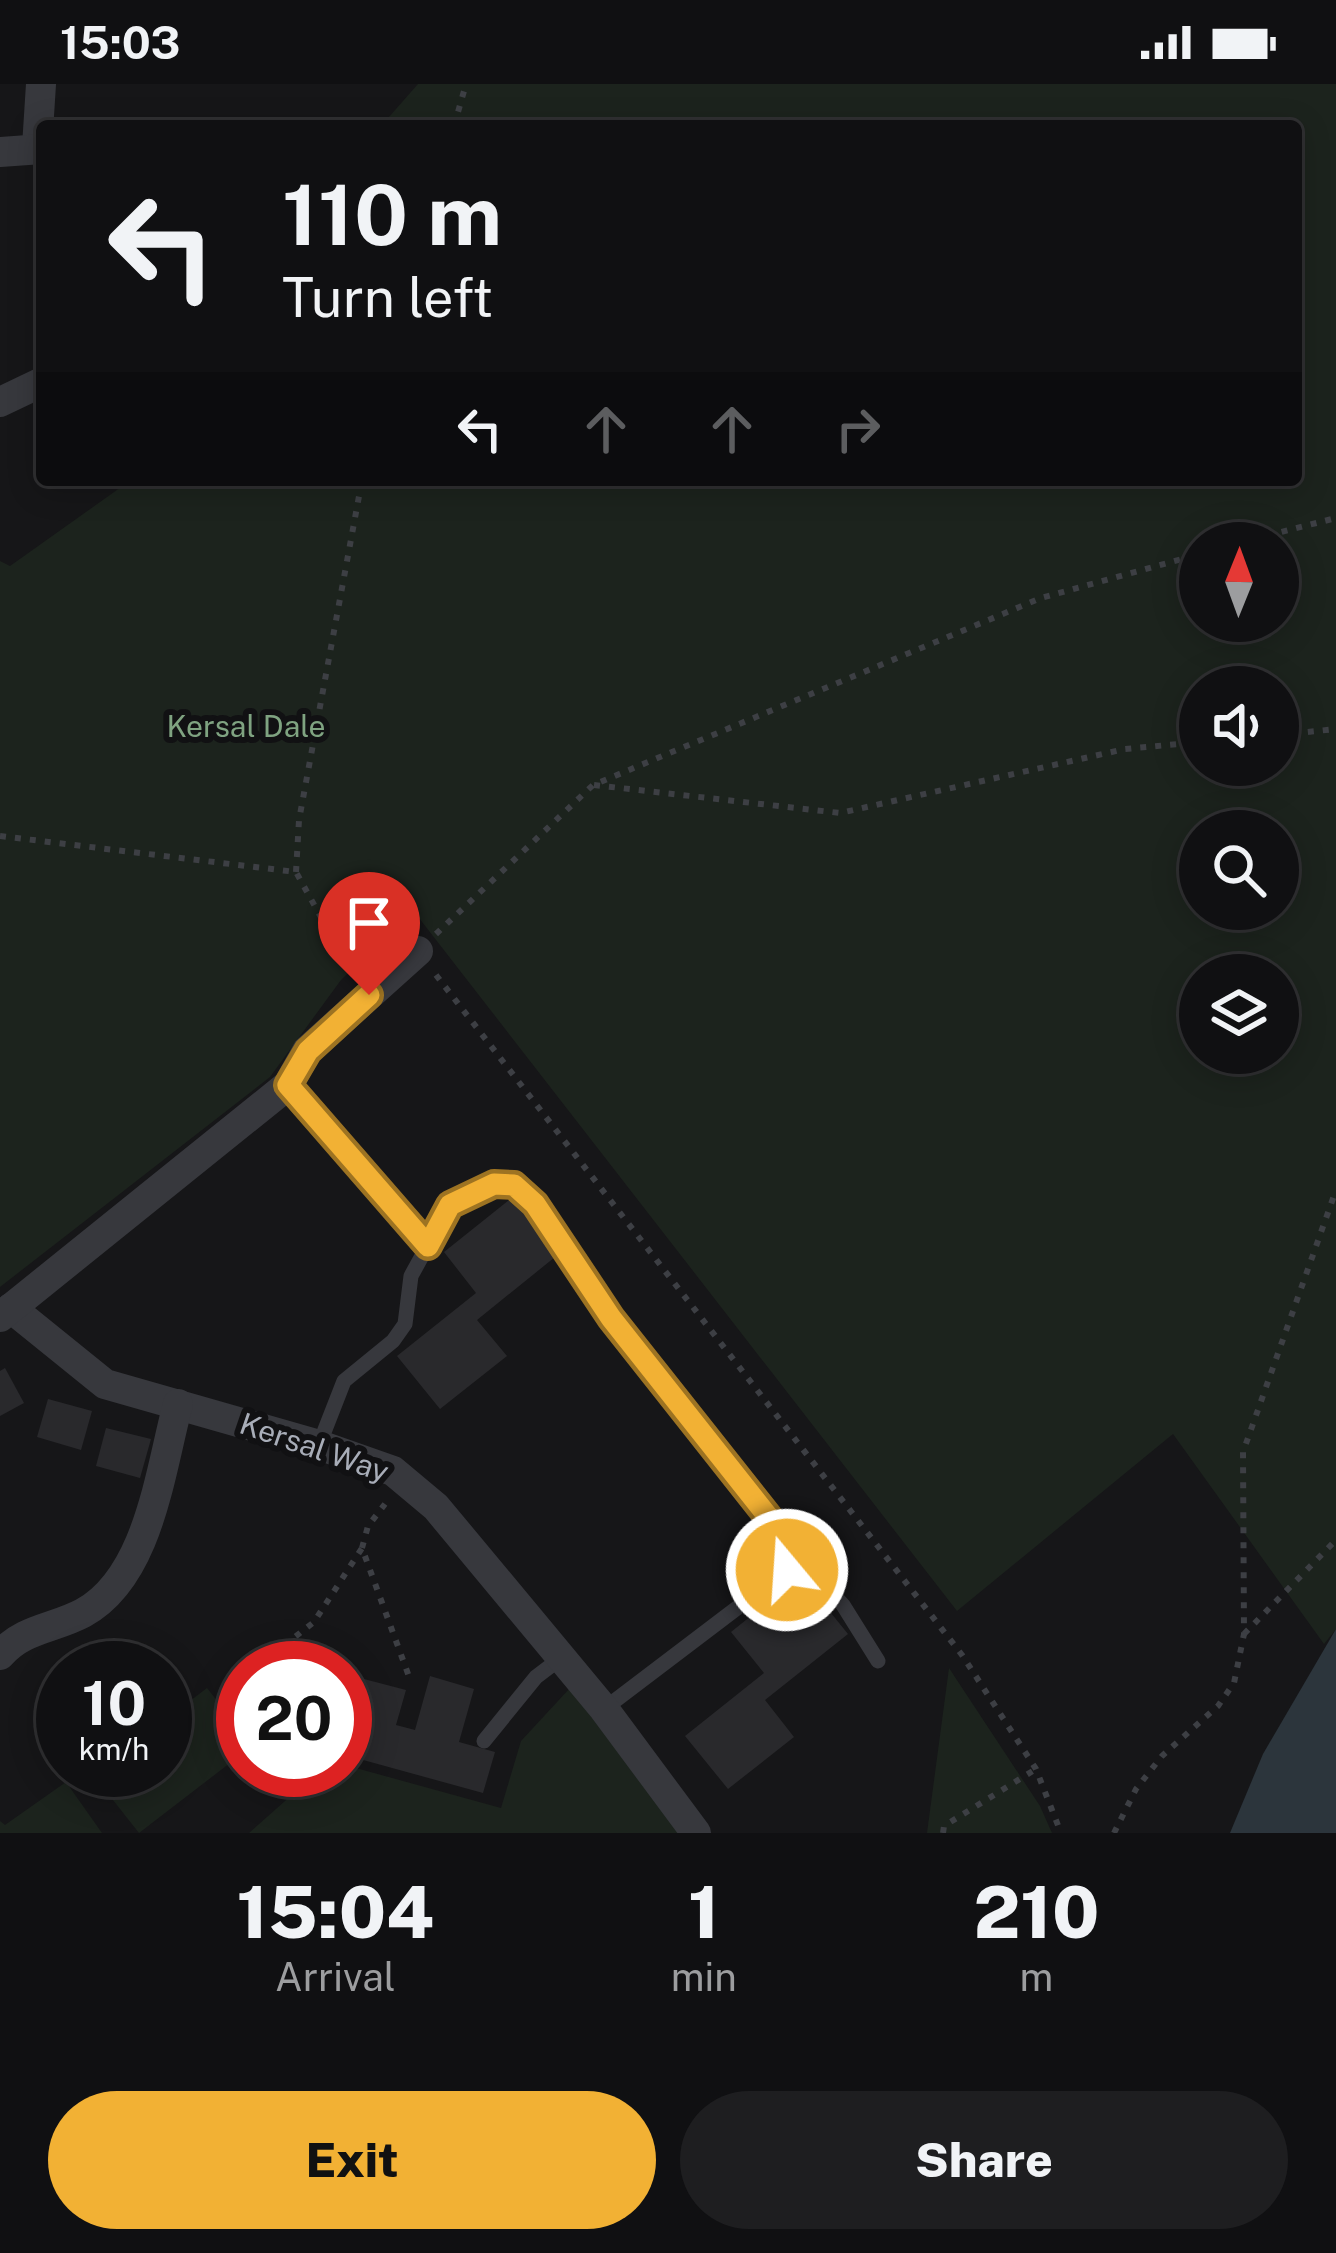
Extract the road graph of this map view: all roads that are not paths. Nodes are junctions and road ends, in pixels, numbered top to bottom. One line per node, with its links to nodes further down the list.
1 (40, 84): 2 (street)
2 (40, 120)
3 (36, 148): 4 (street)
4 (0, 152)
5 (36, 385): 6 (street)
6 (0, 402)
7 (409, 959): 8 (street)
8 (288, 1085): 9 (lane); 10 (street)
9 (428, 1246): 12 (lane); 13 (lane)
10 (6, 1313): 11 (street, Kersal Way)
11 (178, 1404): 12 (street, Kersal Way); 14 (street)
12 (320, 1445): 15 (street, Kersal Way)
13 (790, 1549): 16 (lane); 17 (lane)
14 (0, 1655)
15 (561, 1658): 17 (street, Kersal Way); 18 (lane)
16 (878, 1660)
17 (604, 1709): 19 (street, Kersal Way)
18 (484, 1741)
19 (696, 1833)

